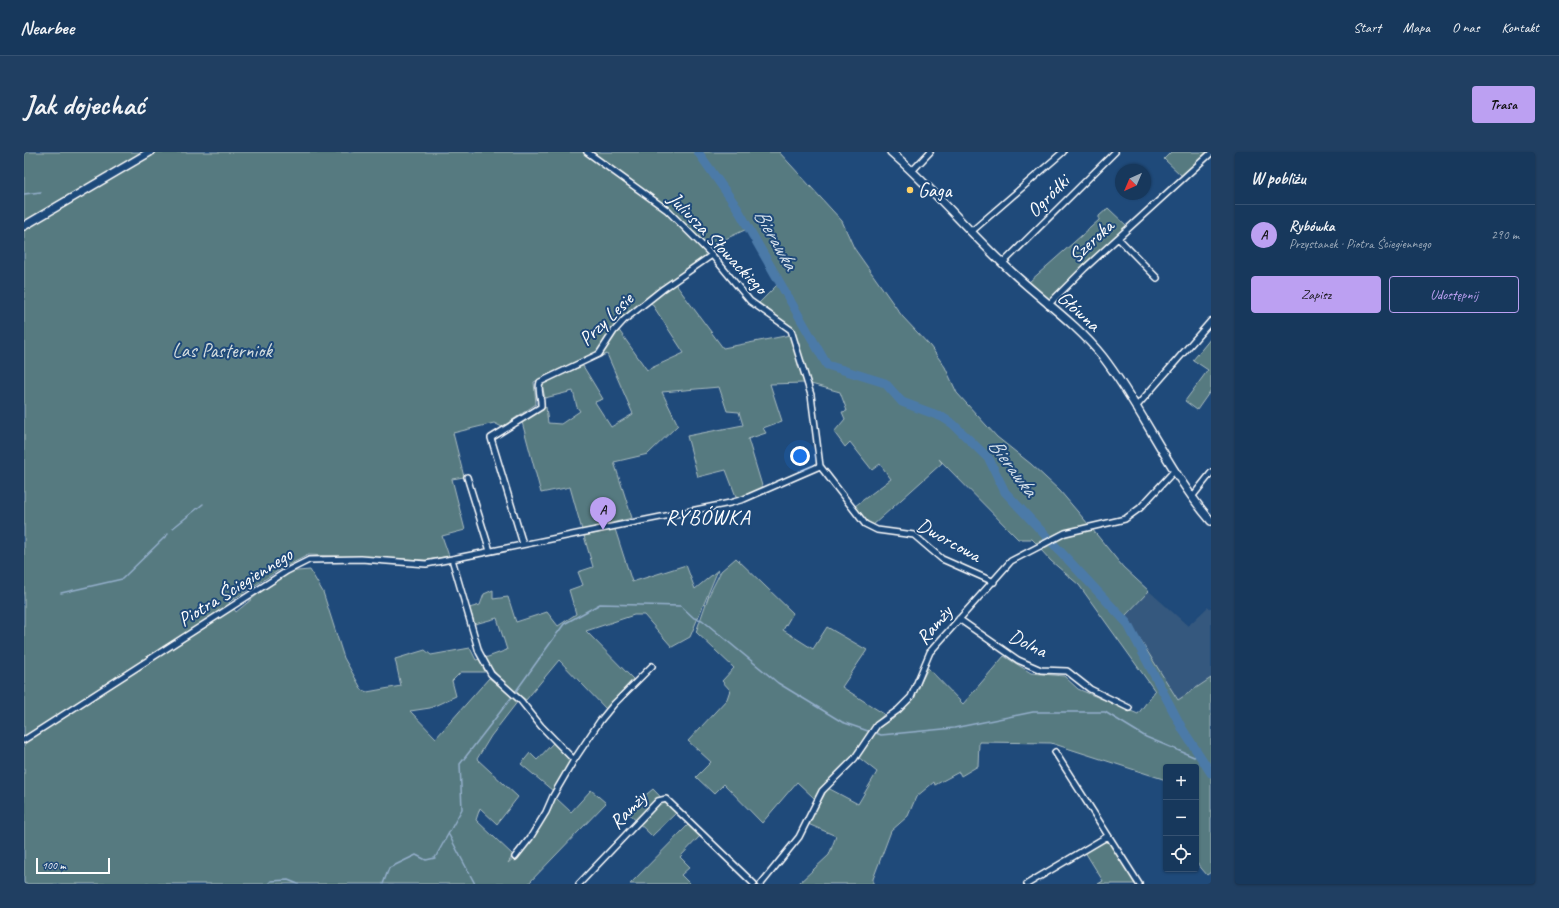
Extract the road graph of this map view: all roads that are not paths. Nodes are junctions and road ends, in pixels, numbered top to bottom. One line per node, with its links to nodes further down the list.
1 (150, 152): 9 (main road)
2 (587, 152): 12 (street, Juliusza Słowackiego)
3 (892, 152): 8 (main road, Główna)
4 (930, 152): 8 (street)
5 (1064, 152): 10 (street)
6 (1115, 152): 13 (street, Ogródki)
7 (1211, 153): 11 (street, Szeroka)
8 (913, 170): 10 (main road, Główna)
9 (24, 226)
10 (972, 231): 13 (main road, Główna)
11 (1118, 238): 14 (street); 15 (street, Szeroka)
12 (712, 255): 18 (street, Juliusza Słowackiego); 24 (street, Przy Lesie)
13 (1003, 263): 15 (main road, Główna)
14 (1158, 278)
15 (1048, 305): 17 (main road, Główna)
16 (1211, 321): 17 (street)
17 (1136, 407): 19 (main road, Główna)
18 (820, 466): 24 (street, Piotra Ściegiennego); 27 (street, Dworcowa)
19 (1175, 470): 22 (main road, Główna); 27 (street, Ramży)
20 (1211, 473): 22 (street)
21 (468, 476): 25 (street)
22 (1192, 497): 23 (main road, Główna)
23 (1211, 521)
24 (523, 544): 25 (street, Piotra Ściegiennego)
25 (490, 551): 26 (street, Piotra Ściegiennego)
26 (452, 559): 31 (street, Piotra Ściegiennego); 33 (street)
27 (994, 582): 28 (street, Ramży)
28 (959, 619): 30 (street, Dolna); 38 (street, Ramży)
29 (652, 666): 33 (street)
30 (1129, 708)
31 (24, 740)
32 (1055, 752): 34 (street)
33 (574, 760): 35 (street)
34 (1108, 836): 39 (street); 40 (street)
35 (515, 857)
36 (579, 884): 37 (street, Ramży)
37 (754, 884)
38 (761, 884)
39 (1027, 884)
40 (1139, 884)

